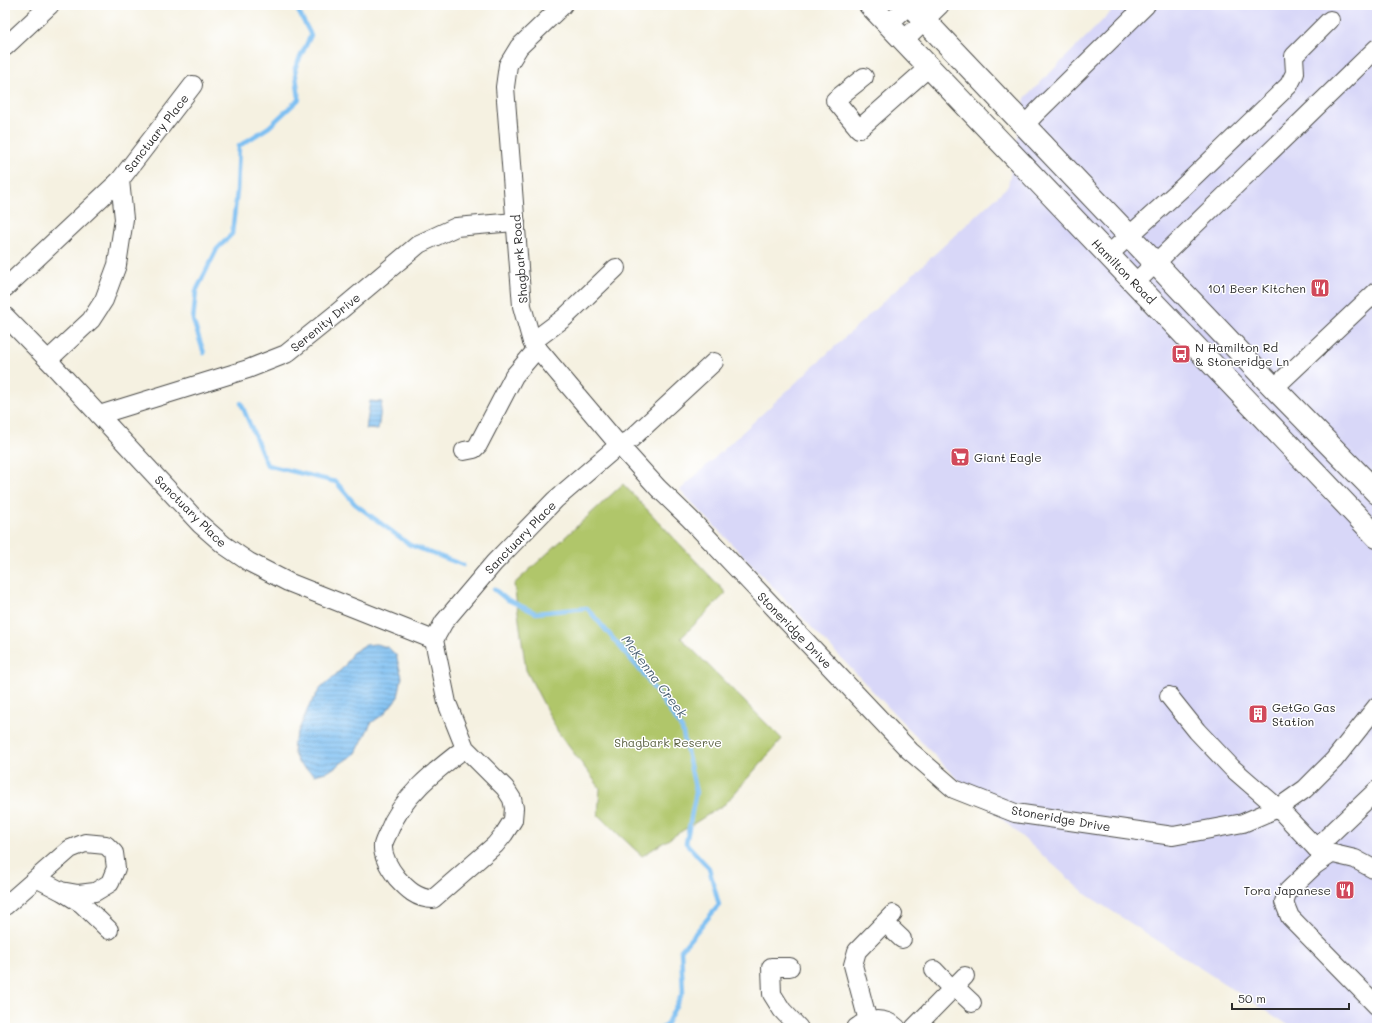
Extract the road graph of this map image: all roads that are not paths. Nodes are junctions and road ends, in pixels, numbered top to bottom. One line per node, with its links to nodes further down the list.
1 (562, 5): 17 (street, Shagbark Road)
2 (870, 5): 8 (main road, Hamilton Road)
3 (940, 5): 6 (street)
4 (1146, 5): 15 (street)
5 (43, 7): 10 (street)
6 (914, 10): 8 (street); 9 (street); 15 (main road)
7 (1330, 20): 18 (street)
8 (888, 24): 9 (main road, Hamilton Road)
9 (904, 40): 12 (main road, Hamilton Road)
10 (5, 47)
11 (1377, 48): 20 (street)
12 (929, 67): 13 (street); 19 (main road, Hamilton Road)
13 (864, 77)
14 (193, 85): 16 (street, Sanctuary Place)
15 (1024, 126): 18 (main road)
16 (120, 180): 23 (street, Sanctuary Place); 29 (street, Sanctuary Place)
17 (516, 222): 26 (street, Shagbark Road); 32 (street, Serenity Drive)
18 (1129, 236): 19 (street); 20 (main road)
19 (1108, 255): 22 (main road, Hamilton Road)
20 (1156, 262): 22 (street); 31 (main road)
21 (616, 268): 26 (street)
22 (1134, 283): 37 (main road, Hamilton Road)
23 (5, 288)
24 (1377, 291): 27 (street)
25 (5, 316): 29 (street, Sanctuary Place)
26 (535, 345): 33 (street, Shagbark Road); 34 (street)
27 (1313, 351): 28 (street); 31 (street)
28 (1332, 353)
29 (48, 360): 32 (street, Sanctuary Place)
30 (714, 362): 33 (street, Sanctuary Place)
31 (1274, 388): 36 (main road)
32 (99, 415): 38 (street, Sanctuary Place)
33 (618, 445): 35 (street, Shagbark Road); 38 (street, Sanctuary Place)
34 (464, 451)
35 (658, 488): 43 (street, Stoneridge Drive)
36 (1377, 493)
37 (1377, 538)
38 (434, 640): 41 (street)
39 (1169, 696): 43 (street)
40 (1377, 706): 43 (street, Stoneridge Drive)
41 (465, 748): 41 (street)
42 (1375, 796): 44 (street)
43 (1278, 808): 44 (street)
44 (1323, 851): 45 (street); 55 (street)
45 (1377, 870)
46 (38, 879): 47 (street); 47 (street); 48 (street)
47 (61, 891): 49 (street)
48 (5, 906)
49 (109, 930)
50 (902, 939): 56 (street)
51 (790, 967): 57 (street)
52 (934, 970): 53 (street)
53 (957, 984): 54 (street); 59 (street)
54 (972, 1004)
55 (1377, 1006)
56 (862, 1025): 58 (street)
57 (799, 1028)
58 (897, 1028)
59 (914, 1028)

